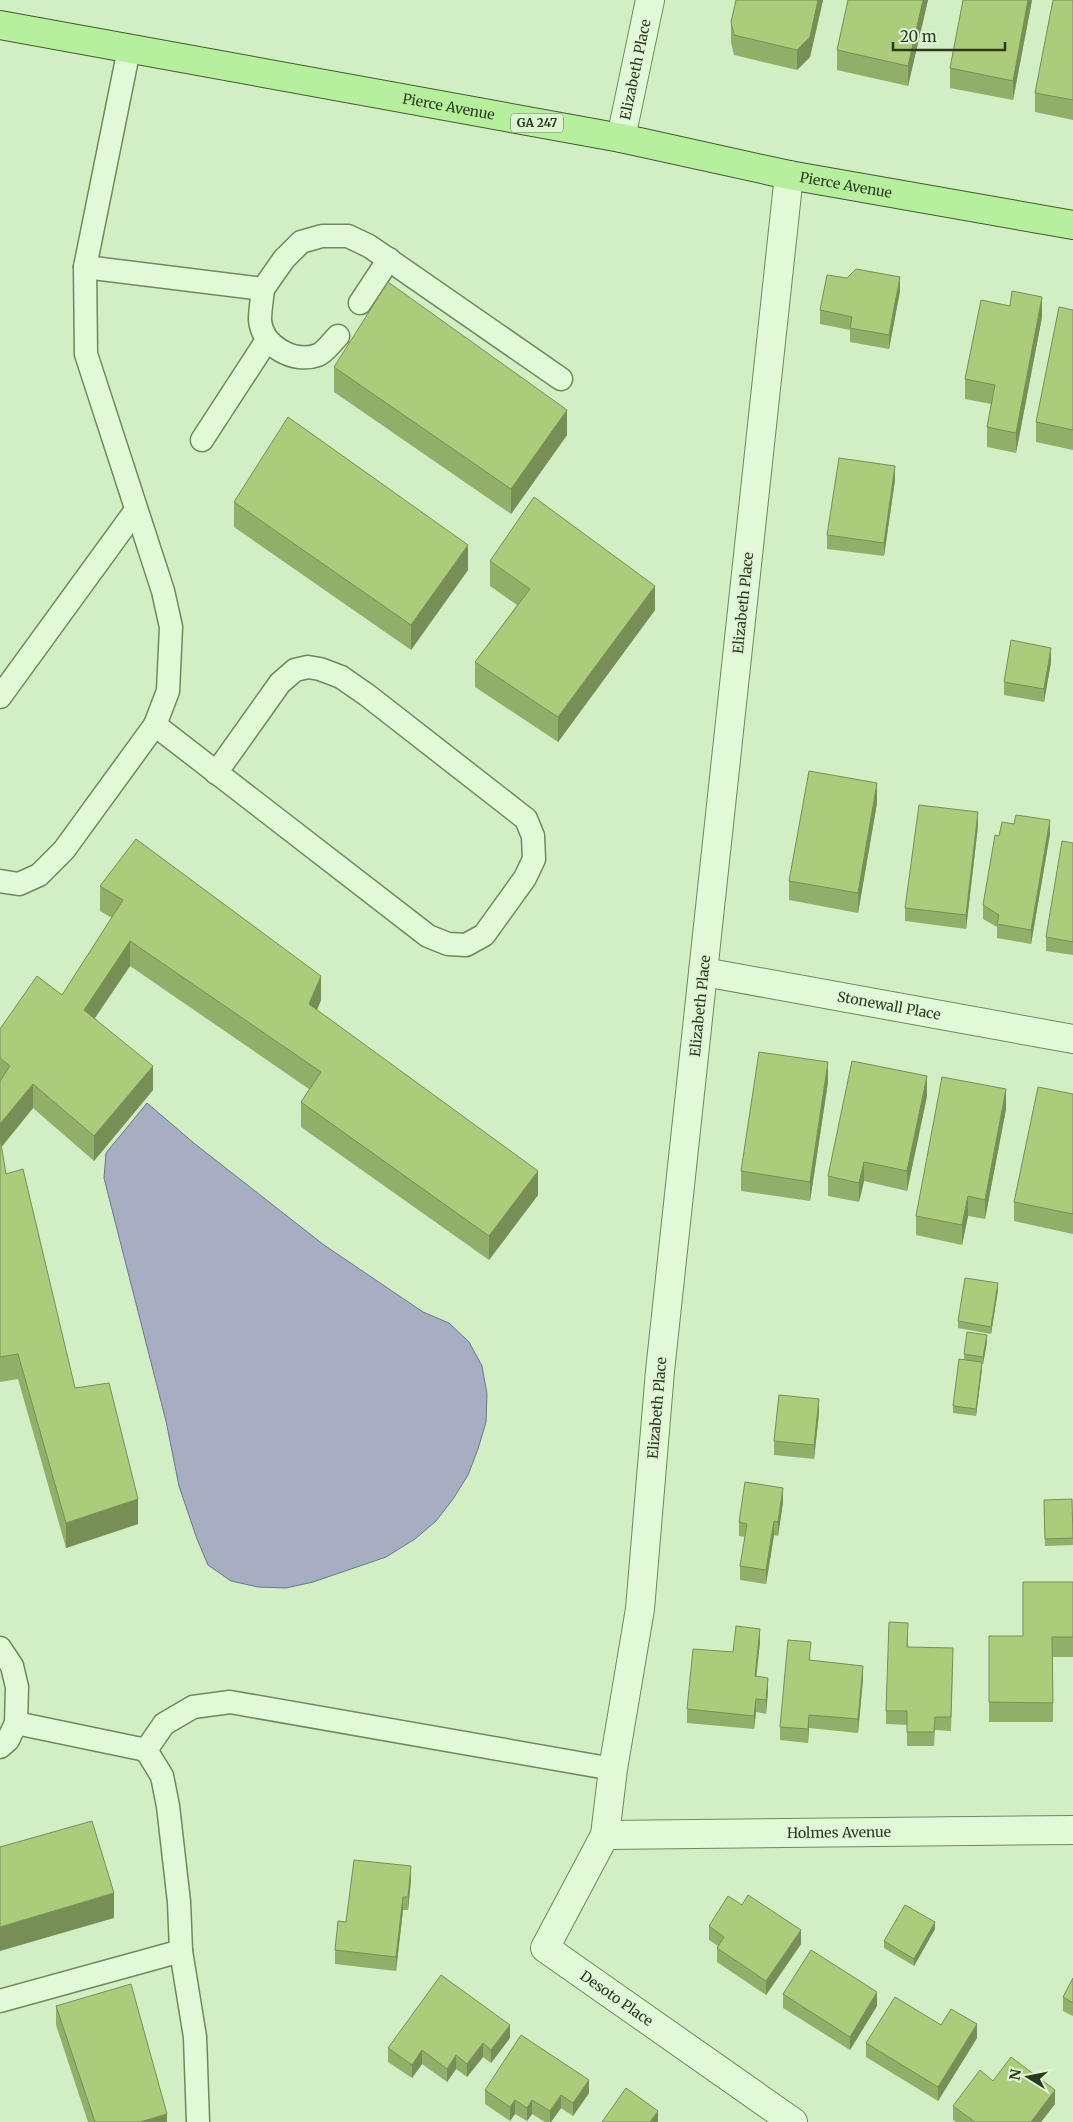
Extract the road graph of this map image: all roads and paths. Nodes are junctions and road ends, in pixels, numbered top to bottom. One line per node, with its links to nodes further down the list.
1 (650, 0): 4 (street, Elizabeth Place)
2 (0, 25): 3 (main road, Pierce Avenue / GA 247)
3 (129, 49): 4 (main road, Pierce Avenue / GA 247); 8 (lane)
4 (621, 138): 5 (main road, Pierce Avenue / GA 247)
5 (789, 175): 6 (main road, Pierce Avenue / GA 247); 20 (street, Elizabeth Place)
6 (1073, 225)
7 (389, 259): 9 (lane); 10 (lane); 13 (lane)
8 (85, 267): 9 (lane); 15 (lane)
9 (263, 290): 12 (lane)
10 (360, 303)
11 (338, 336): 12 (lane)
12 (267, 340): 14 (lane)
13 (561, 379)
14 (202, 440)
15 (136, 510): 16 (lane); 17 (lane)
16 (0, 697)
17 (155, 726): 18 (lane); 19 (lane)
18 (216, 773): 18 (lane)
19 (0, 881)
20 (704, 972): 21 (street, Stonewall Place); 26 (street, Elizabeth Place)
21 (1073, 1040)
22 (0, 1648): 23 (lane)
23 (16, 1723): 24 (lane); 25 (lane)
24 (0, 1747)
25 (146, 1750): 26 (lane); 29 (lane)
26 (613, 1770): 28 (street, Elizabeth Place)
27 (1073, 1830): 28 (street, Holmes Avenue)
28 (605, 1835): 32 (street, Desoto Place)
29 (181, 1951): 30 (lane); 31 (lane)
30 (0, 2001)
31 (198, 2122)
32 (793, 2122)

